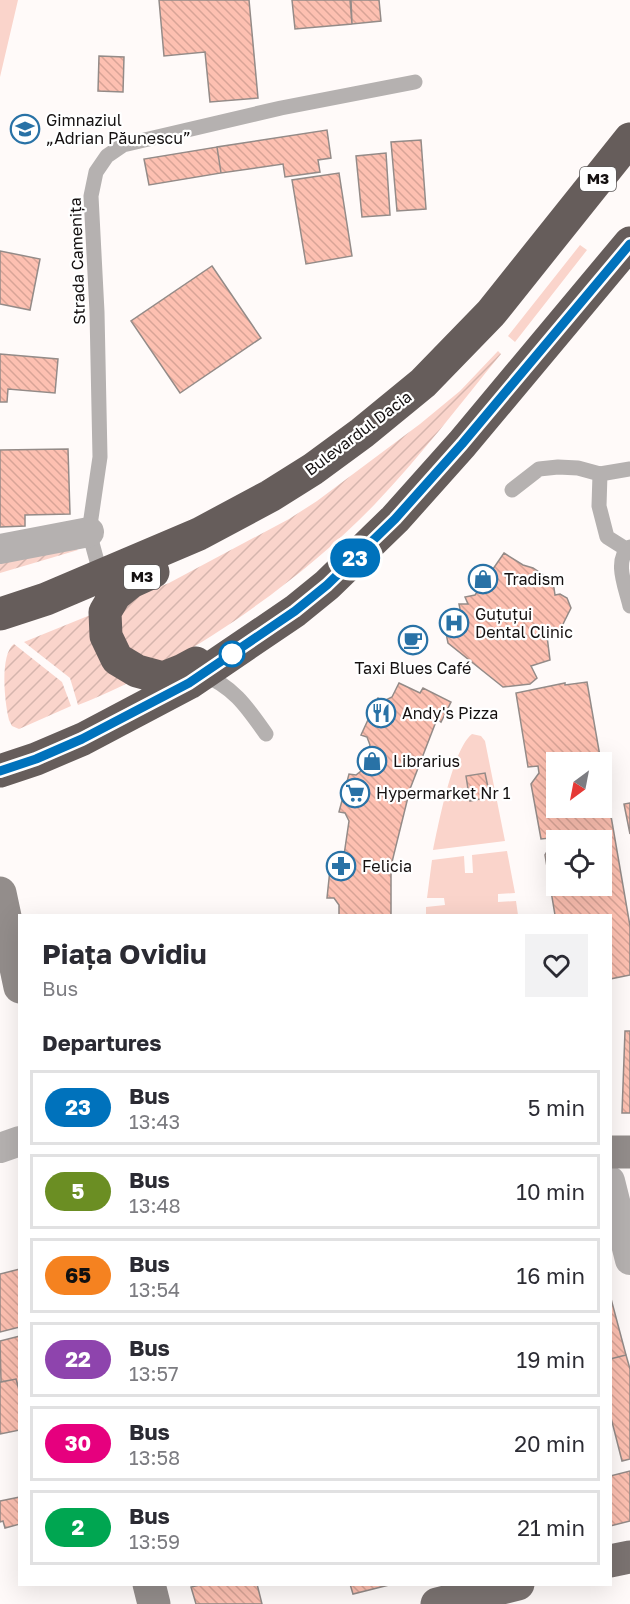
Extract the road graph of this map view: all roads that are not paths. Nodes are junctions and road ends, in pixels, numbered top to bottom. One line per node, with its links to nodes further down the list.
1 (416, 82): 8 (lane, Strada Camenița)
2 (630, 139): 4 (highway, Bulevardul Dacia / M3)
3 (624, 251): 12 (highway)
4 (423, 383): 11 (highway, Bulevardul Dacia / M3); 12 (highway, M3)
5 (630, 469): 6 (lane)
6 (600, 474): 7 (lane); 9 (lane)
7 (512, 490)
8 (88, 532): 10 (street); 11 (lane, Strada Camenița)
9 (628, 548): 13 (lane)
10 (0, 549)
11 (101, 576): 14 (highway, Bulevardul Dacia / M3)
12 (327, 585): 15 (highway)
13 (630, 606)
14 (0, 614)
15 (202, 674): 16 (lane); 17 (highway)
16 (266, 734)
17 (0, 771)
18 (0, 893): 19 (main road)
19 (11, 970)
20 (18, 1142): 21 (street)
21 (0, 1148)
22 (612, 1152): 23 (main road)
23 (630, 1152)
24 (612, 1189): 25 (street)
25 (630, 1260)
26 (630, 1557): 27 (main road)
27 (612, 1561)
28 (150, 1586): 30 (main road)
29 (510, 1586): 31 (main road)
30 (154, 1604)
31 (437, 1604)

